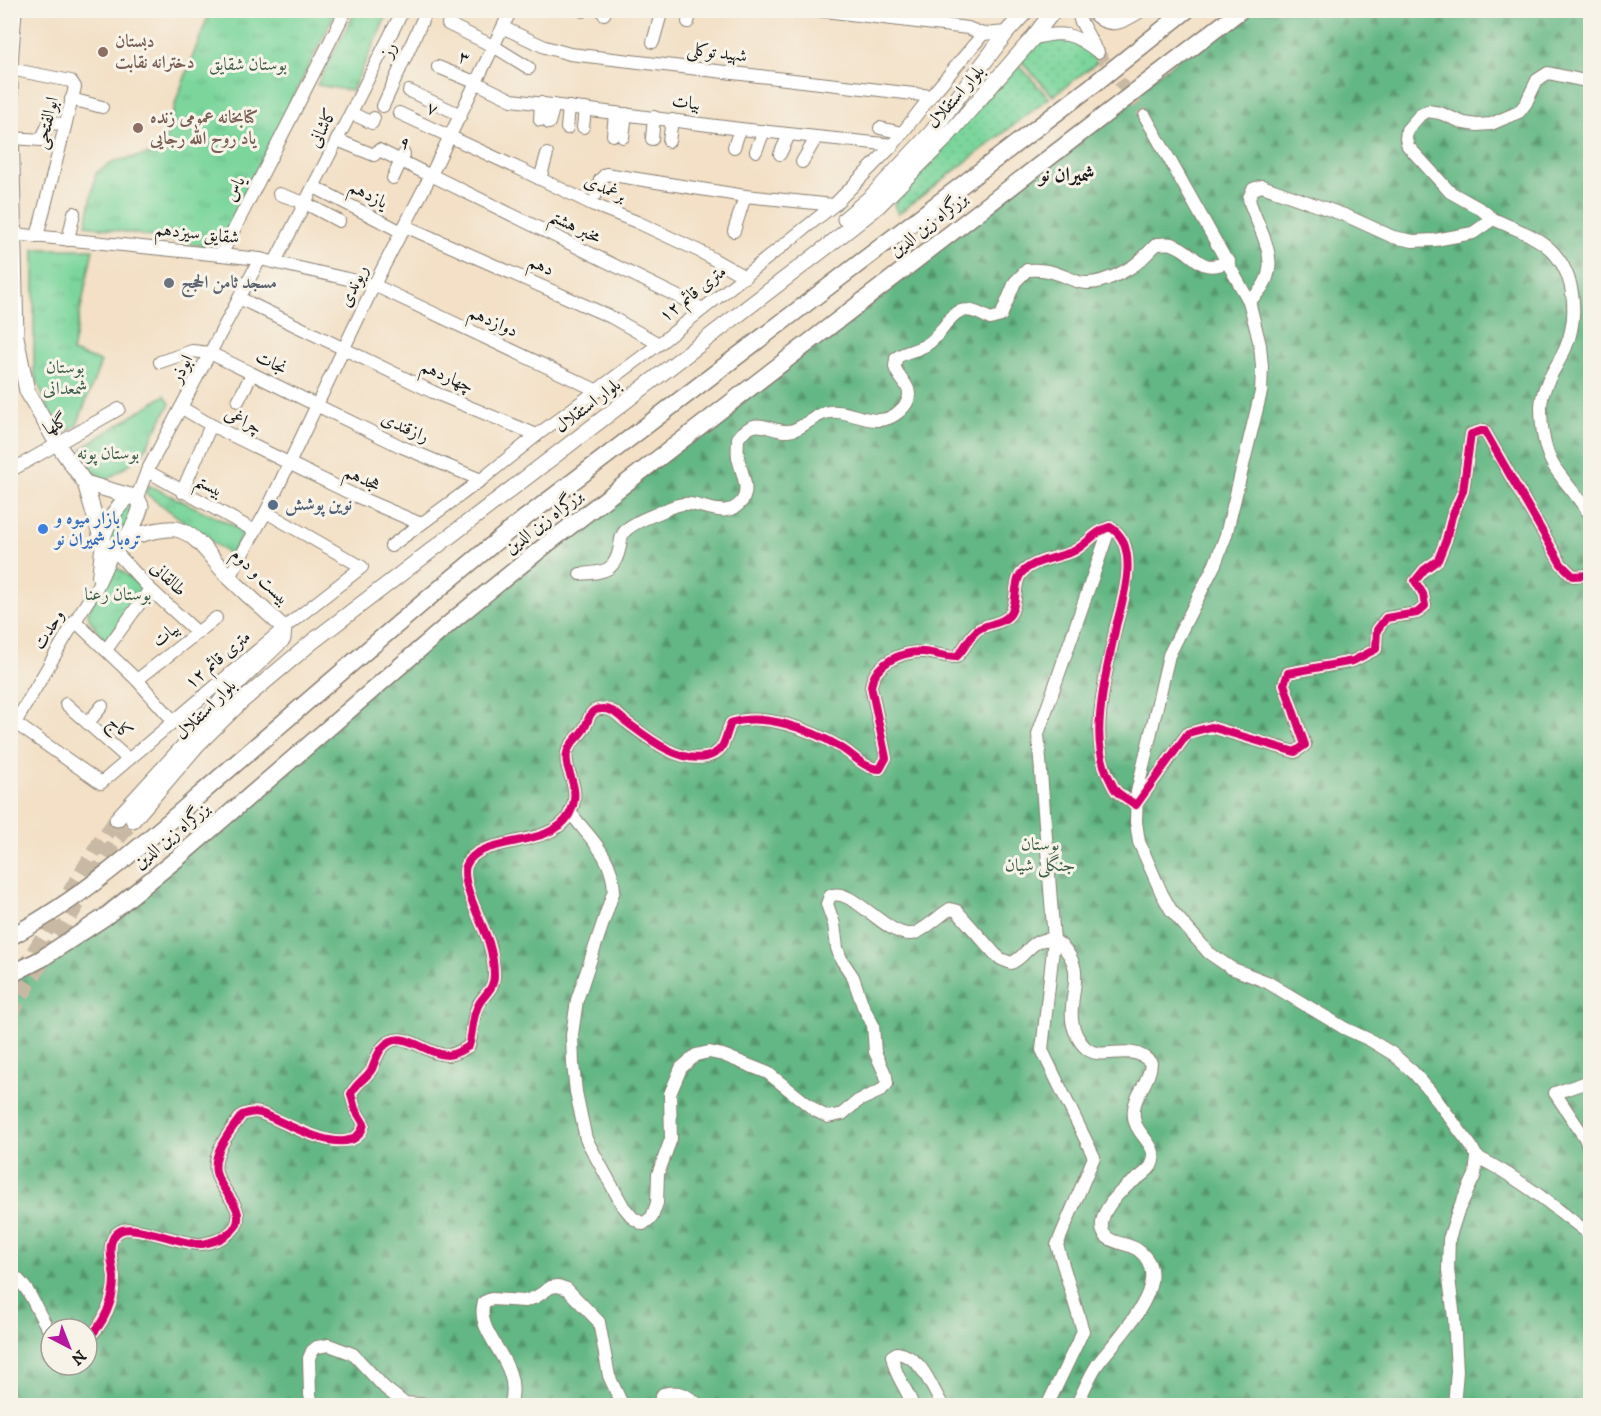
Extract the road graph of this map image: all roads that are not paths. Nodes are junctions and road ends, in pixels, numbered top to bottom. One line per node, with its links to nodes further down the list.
1 (346, 10): 89 (street, یاس)
2 (403, 10): 40 (street, کاشانی)
3 (427, 10): 36 (street, رز)
4 (512, 10): 17 (street, ریوندی)
5 (662, 10): 20 (street)
6 (816, 10): 18 (street)
7 (1054, 10): 19 (main road, بلوار استقلال)
8 (1078, 10): 19 (street)
9 (1092, 10): 10 (main road)
10 (1140, 10)
11 (1187, 10): 147 (highway, بزرگراه زین الدین)
12 (1240, 10): 149 (highway, بزرگراه زین الدین)
13 (14, 11): 14 (street); 23 (main road)
14 (10, 18)
15 (1018, 18): 18 (street); 22 (main road, بلوار استقلال)
16 (448, 24): 21 (street)
17 (504, 28): 21 (street, ریوندی); 31 (street, شهید توکلی)
18 (983, 34): 22 (street); 31 (street, ۱۲ متری قائم)
19 (1032, 39): 43 (main road, بلوار استقلال)
20 (653, 42)
21 (495, 47): 25 (street); 27 (street, ریوندی)
22 (991, 54): 34 (main road, بلوار استقلال)
23 (10, 65)
24 (438, 67): 27 (street, ۳)
25 (529, 68)
26 (10, 69): 32 (street, ابوالفتحی)
27 (477, 82): 33 (street, بیات); 44 (street, ریوندی)
28 (1590, 82): 82 (street)
29 (10, 84): 59 (main road)
30 (409, 91): 44 (street)
31 (931, 96): 55 (street, ۱۲ متری قائم)
32 (71, 99): 37 (street); 49 (street, ابوالفتحی)
33 (541, 103): 35 (street, بیات); 35 (street)
34 (953, 104): 43 (main road); 141 (main road, بلوار استقلال)
35 (554, 105): 38 (street, بیات)
36 (383, 106)
37 (102, 107)
38 (569, 107): 39 (street, بیات); 51 (street)
39 (585, 109): 42 (street, بیات); 50 (street)
40 (351, 113): 47 (street); 62 (street, کاشانی)
41 (399, 113): 57 (street, ۷)
42 (621, 113): 46 (street, بیات); 58 (street)
43 (968, 113): 146 (main road, بلوار استقلال)
44 (461, 115): 57 (street, ریوندی)
45 (1145, 116): 91 (street)
46 (654, 117): 48 (street, بیات); 61 (street)
47 (374, 118)
48 (672, 120): 53 (street, بیات); 63 (street)
49 (65, 124): 59 (street); 87 (street, ابوالفتحی)
50 (583, 127)
51 (567, 128)
52 (880, 128): 55 (street)
53 (740, 129): 54 (street, بیات); 65 (street)
54 (764, 131): 56 (street, بیات); 66 (street)
55 (902, 134): 64 (street, ۱۲ متری قائم)
56 (789, 135): 60 (street, بیات); 68 (street)
57 (450, 136): 71 (street, ریوندی); 73 (street, برغمدی)
58 (618, 136)
59 (12, 138): 81 (main road)
60 (816, 138): 64 (street, بیات); 70 (street)
61 (652, 139)
62 (337, 140): 69 (street, ۹); 78 (street, کاشانی)
63 (669, 141)
64 (893, 145): 79 (street, ۱۲ متری قائم)
65 (734, 147)
66 (756, 151)
67 (547, 154): 73 (street)
68 (780, 154)
69 (402, 157): 71 (street, ۹); 72 (street)
70 (802, 162)
71 (428, 174): 84 (street, ریوندی); 97 (street, مخبر هشتم)
72 (393, 178)
73 (540, 179): 93 (street, برغمدی)
74 (318, 189): 84 (street, یازدهم)
75 (279, 194): 78 (street)
76 (596, 194): 77 (street, برغمدی)
77 (746, 196): 79 (street, برغمدی); 85 (street)
78 (305, 203): 83 (street); 92 (street, کاشانی)
79 (834, 205): 93 (street, ۱۲ متری قائم)
80 (74, 213): 88 (street)
81 (12, 214): 86 (main road)
82 (1493, 219): 96 (street); 119 (street)
83 (339, 221)
84 (404, 229): 94 (street, ریوندی); 98 (street, دهم)
85 (734, 231)
86 (14, 234): 87 (street, شقایق سیزدهم); 110 (main road)
87 (37, 237): 88 (street, شقایق سیزدهم)
88 (68, 240): 89 (street, شقایق سیزدهم)
89 (221, 255): 90 (street, شقایق سیزدهم)
90 (260, 259): 92 (street, شقایق سیزدهم); 95 (street, ابوذر)
91 (1229, 261): 96 (street); 126 (street)
92 (275, 262): 94 (street, شقایق سیزدهم)
93 (745, 277): 97 (street, ۱۲ متری قائم)
94 (374, 285): 99 (street, ریوندی); 103 (street, دوازدهم)
95 (239, 298): 99 (street, چهاردهم); 100 (street, ابوذر)
96 (1249, 301): 143 (street)
97 (703, 309): 98 (street, ۱۲ متری قائم)
98 (659, 344): 103 (street, ۱۲ متری قائم)
99 (344, 348): 105 (street, ریوندی); 109 (street, چهاردهم)
100 (210, 353): 101 (street); 102 (street, نجات); 106 (street, ابوذر)
101 (160, 362)
102 (252, 374): 104 (street); 105 (street, نجات)
103 (598, 391): 109 (street, ۱۲ متری قائم)
104 (238, 401)
105 (317, 406): 111 (street, ریوندی); 114 (street, رازقندی)
106 (182, 408): 108 (street, چراغی); 113 (street, ابوذر)
107 (119, 409): 110 (street, گلها)
108 (211, 425): 111 (street, چراغی); 116 (street)
109 (537, 435): 114 (street, ۱۲ متری قائم)
110 (58, 445): 112 (street, گلها); 115 (main road)
111 (290, 464): 118 (street, ریوندی); 120 (street, هجدهم)
112 (10, 471)
113 (147, 471): 116 (street, بیستم); 117 (street, ابوذر)
114 (481, 480): 120 (street, ۱۲ متری قائم)
115 (85, 483): 117 (main road); 124 (main road)
116 (182, 492): 122 (street, بیستم)
117 (133, 496): 123 (main road); 124 (main road)
118 (266, 512): 122 (street, ریوندی); 132 (street, ۱۲ متری قائم)
119 (1590, 515)
120 (421, 524): 125 (street, ۱۲ متری قائم)
121 (1110, 527): 143 (street); 144 (street); 148 (street)
122 (255, 531): 128 (street, ریوندی)
123 (126, 538): 124 (main road); 128 (main road, بیست و دوم)
124 (108, 546): 129 (street, طالقانی); 131 (street, وحدت)
125 (391, 546)
126 (580, 574)
127 (1590, 575): 143 (street)
128 (229, 578): 132 (main road, بیست و دوم)
129 (150, 589): 133 (street, طالقانی); 134 (street)
130 (216, 618): 133 (street, بیات)
131 (75, 621): 134 (street); 139 (street, وحدت)
132 (284, 628): 141 (main road, بیست و دوم); 142 (street, ۱۲ متری قائم)
133 (198, 633): 135 (street, بیات)
134 (106, 650): 135 (street)
135 (137, 680): 138 (street)
136 (66, 704): 140 (street, کاج)
137 (102, 706): 140 (street, کاج)
138 (170, 717)
139 (13, 723): 142 (street, ۱۲ متری قائم)
140 (88, 723): 142 (street, کاج)
141 (203, 725): 145 (main road, بلوار استقلال)
142 (128, 759)
143 (1136, 805): 152 (street)
144 (570, 812): 148 (street); 156 (street)
145 (117, 819)
146 (133, 820)
147 (10, 937)
148 (1054, 940): 165 (street); 166 (street)
149 (10, 975)
150 (1590, 1081): 151 (street)
151 (1590, 1151)
152 (1477, 1157): 153 (street); 167 (street)
153 (1588, 1233)
154 (10, 1273): 155 (street)
155 (42, 1317)
156 (99, 1328)
157 (313, 1406): 158 (street)
158 (451, 1406)
159 (510, 1406): 160 (street)
160 (623, 1406)
161 (658, 1406): 162 (street)
162 (700, 1406)
163 (913, 1406): 164 (street)
164 (943, 1406)
165 (1047, 1406)
166 (1076, 1406)
167 (1454, 1406)

